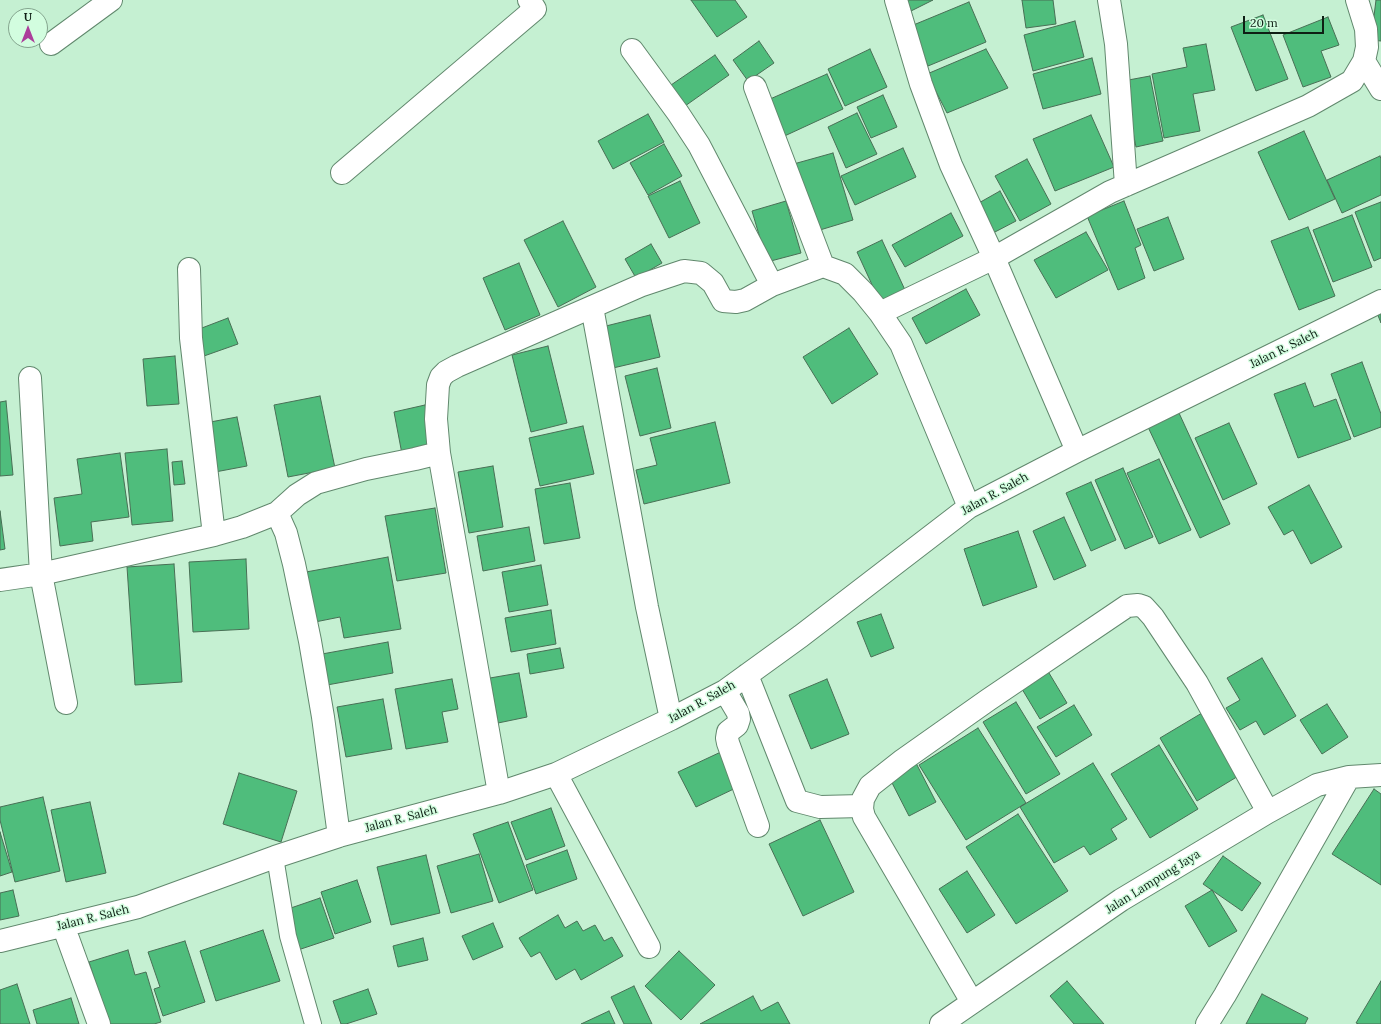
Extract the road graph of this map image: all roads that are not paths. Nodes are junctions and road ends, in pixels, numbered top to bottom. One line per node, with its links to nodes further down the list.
1 (111, 0): 6 (street)
2 (896, 0): 13 (street)
3 (1109, 0): 12 (street)
4 (1357, 0): 8 (street)
5 (537, 3): 11 (street)
6 (51, 44)
7 (632, 50): 16 (street)
8 (1364, 61): 10 (street); 12 (street)
9 (755, 87): 14 (street)
10 (1381, 89)
11 (342, 173)
12 (1126, 185): 13 (street)
13 (994, 258): 19 (street); 21 (street)
14 (823, 266): 16 (street); 19 (street)
15 (189, 269): 25 (street)
16 (772, 285): 18 (street)
17 (1381, 301): 21 (street, Jalan R. Saleh)
18 (592, 306): 22 (street); 31 (street)
19 (880, 313): 23 (street)
20 (30, 378): 26 (street)
21 (1077, 451): 23 (street, Jalan R. Saleh)
22 (439, 453): 24 (street); 35 (street)
23 (969, 507): 28 (street, Jalan R. Saleh)
24 (277, 513): 25 (street); 39 (street)
25 (214, 535): 26 (street)
26 (41, 574): 27 (street); 30 (street)
27 (0, 580)
28 (747, 675): 29 (street, Jalan R. Saleh); 36 (street)
29 (725, 691): 31 (street, Jalan R. Saleh); 38 (street)
30 (66, 703)
31 (671, 719): 32 (street, Jalan R. Saleh)
32 (556, 774): 35 (street, Jalan R. Saleh); 43 (street)
33 (1381, 775): 34 (street, Jalan Lampung Jaya)
34 (1349, 778): 37 (street, Jalan Lampung Jaya); 48 (street)
35 (499, 793): 39 (street, Jalan R. Saleh)
36 (862, 806): 37 (street); 44 (street)
37 (1268, 812): 44 (street, Jalan Lampung Jaya)
38 (758, 826)
39 (339, 836): 40 (street, Jalan R. Saleh)
40 (275, 857): 41 (street, Jalan R. Saleh); 46 (lane)
41 (63, 925): 42 (street, Jalan R. Saleh); 45 (street)
42 (0, 941)
43 (649, 947)
44 (972, 1002): 47 (street, Jalan Lampung Jaya)
45 (99, 1024)
46 (313, 1024)
47 (941, 1024)
48 (1206, 1024)

